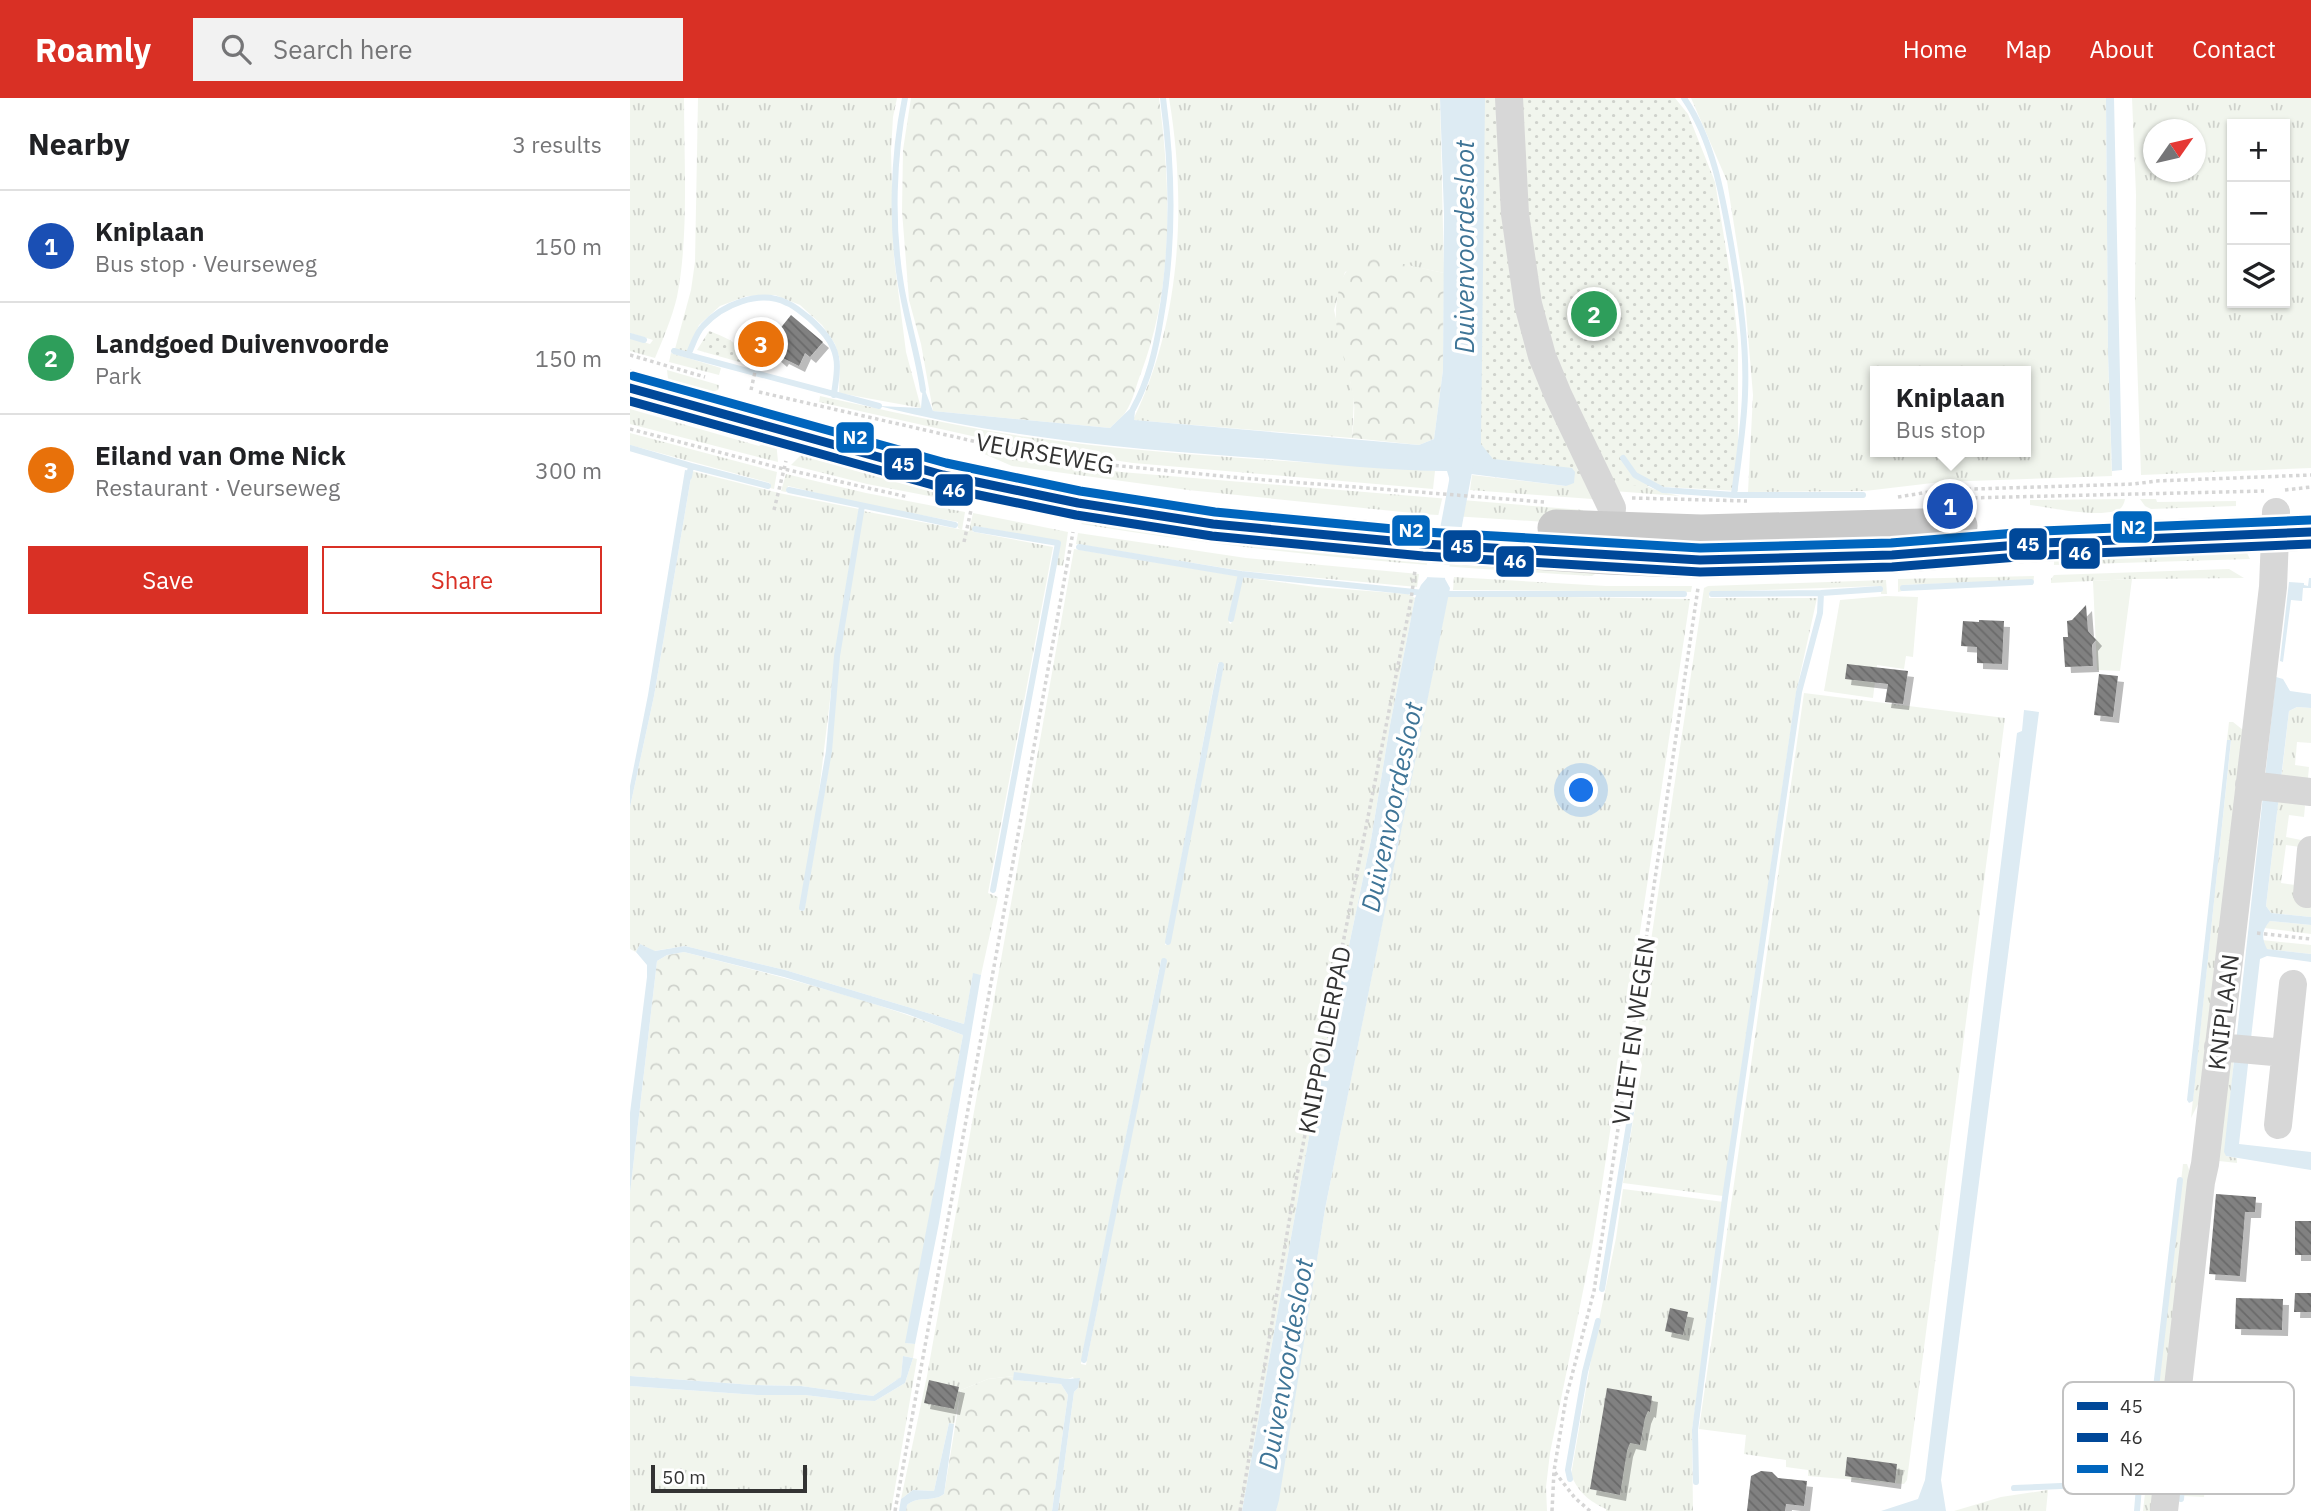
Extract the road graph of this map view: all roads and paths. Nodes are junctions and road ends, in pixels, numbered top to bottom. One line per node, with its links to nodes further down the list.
1 (1509, 98): 14 (street)
2 (630, 355): 4 (path)
3 (779, 359): 16 (path, VEURSEWEG)
4 (712, 379)
5 (630, 388): 6 (main road, VEURSEWEG)
6 (795, 433): 10 (main road, VEURSEWEG); 11 (path); 16 (main road, VEURSEWEG)
7 (2311, 475): 8 (path)
8 (1886, 499)
9 (1747, 501): 14 (path)
10 (1078, 503): 16 (main road, VEURSEWEG); 29 (path)
11 (774, 510)
12 (2287, 519): 14 (main road, VEURSEWEG); 15 (main road, VEURSEWEG); 17 (main road, VEURSEWEG); 18 (street, KNIPLAAN)
13 (1464, 522): 14 (main road, VEURSEWEG); 16 (main road, VEURSEWEG); 16 (path, VEURSEWEG)
14 (1608, 528): 17 (main road, VEURSEWEG)
15 (2311, 531)
16 (1425, 532): 30 (path, KNIPPOLDERPAD)
17 (1700, 560): 28 (path, VLIET EN WEGEN)
18 (2276, 788): 24 (street, KNIPLAAN)
19 (2311, 850): 20 (street)
20 (2307, 894)
21 (2271, 935): 22 (path)
22 (2311, 939)
23 (2293, 984): 25 (street)
24 (2235, 1048): 25 (street); 27 (street, KNIPLAAN)
25 (2285, 1053): 26 (street)
26 (2278, 1125)
27 (2179, 1382)
28 (1554, 1471): 31 (path, VLIET EN WEGEN); 32 (path)
29 (895, 1511)
30 (1240, 1511)
31 (1552, 1511)
32 (1590, 1511)

